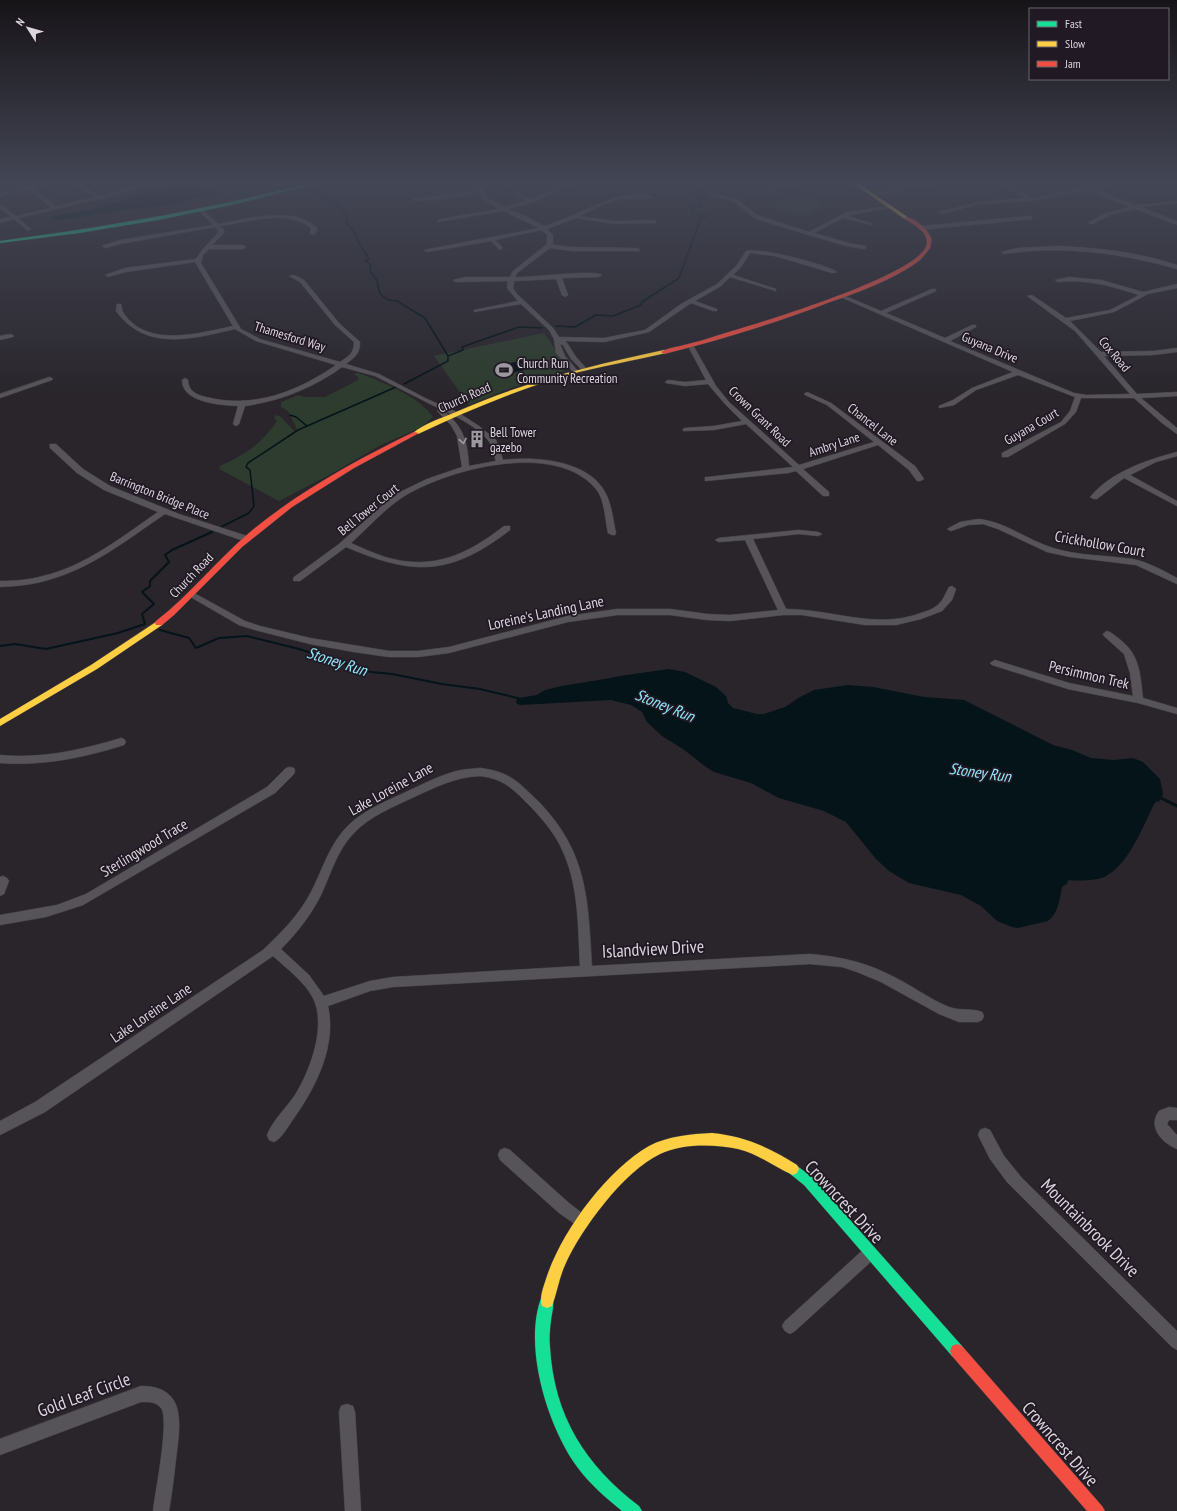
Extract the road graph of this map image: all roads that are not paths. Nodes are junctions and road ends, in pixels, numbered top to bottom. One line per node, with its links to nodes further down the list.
1 (202, 255): 7 (street)
2 (538, 255): 15 (street)
3 (747, 255): 12 (street)
4 (778, 255): 9 (street)
5 (924, 255): 23 (main road, Church Road)
6 (1118, 255): 8 (street)
7 (198, 260): 10 (street); 33 (street, Thamesford Way)
8 (1177, 267)
9 (834, 272)
10 (108, 275)
11 (599, 275): 14 (street)
12 (729, 275): 19 (street); 25 (street)
13 (292, 276): 43 (street)
14 (558, 276): 15 (street); 22 (street)
15 (511, 279): 16 (street); 26 (street)
16 (456, 280)
17 (1058, 280): 21 (street)
18 (1177, 286): 21 (street)
19 (774, 290)
20 (934, 290): 30 (street)
21 (1143, 294): 31 (street)
22 (565, 295)
23 (841, 296): 30 (street, Guyana Drive); 39 (main road, Church Road)
24 (1030, 296): 31 (street, Cox Road)
25 (690, 301): 28 (street); 36 (street)
26 (523, 302): 29 (street); 36 (street)
27 (119, 305): 33 (street)
28 (715, 310)
29 (476, 311)
30 (881, 313): 37 (street, Guyana Drive)
31 (1065, 320): 42 (street, Cox Road)
32 (974, 326): 37 (street)
33 (237, 327): 38 (street, Thamesford Way)
34 (11, 336): 35 (street)
35 (0, 338)
36 (557, 339): 44 (street)
37 (945, 340): 45 (street, Guyana Drive)
38 (277, 346): 41 (street); 43 (street, Thamesford Way)
39 (691, 346): 44 (main road, Church Road); 49 (street, Crown Grant Road)
40 (1177, 350): 42 (street)
41 (267, 352)
42 (1100, 354): 54 (street, Cox Road)
43 (341, 364): 55 (street); 57 (street, Thamesford Way)
44 (580, 370): 57 (main road, Church Road)
45 (1018, 372): 53 (street, Guyana Drive); 56 (street)
46 (50, 379): 52 (street)
47 (185, 380): 55 (street)
48 (668, 382): 49 (street)
49 (710, 382): 58 (street, Crown Grant Road)
50 (807, 394): 62 (street, Chancel Lane)
51 (1177, 394): 54 (street, Guyana Drive)
52 (0, 396)
53 (1079, 396): 54 (street, Guyana Drive); 65 (street, Guyana Court)
54 (1136, 396): 61 (street, Cox Road)
55 (242, 403): 59 (street)
56 (941, 407)
57 (453, 416): 66 (street); 67 (street, one-way to 67); 81 (main road, Church Road)
58 (747, 422): 60 (street); 68 (street, Crown Grant Road)
59 (236, 424)
60 (685, 430)
61 (1177, 432)
62 (878, 443): 68 (street, Ambry Lane); 71 (street, Chancel Lane)
63 (53, 446): 75 (street, Barrington Bridge Place)
64 (1177, 454): 69 (street)
65 (1005, 455)
66 (500, 463): 67 (street, Bell Tower Court); 78 (street, Bell Tower Court)
67 (466, 468): 83 (street, Bell Tower Court)
68 (798, 468): 70 (street, Ambry Lane); 72 (street, Crown Grant Road)
69 (1122, 474): 73 (street); 74 (street)
70 (708, 478)
71 (920, 479)
72 (826, 494)
73 (1094, 497)
74 (1177, 504)
75 (164, 511): 81 (street, Barrington Bridge Place); 86 (street)
76 (507, 528): 83 (street)
77 (951, 529): 85 (street, Crickhollow Court)
78 (612, 533)
79 (818, 534): 80 (street)
80 (748, 537): 82 (street); 89 (street)
81 (247, 539): 88 (main road, Church Road)
82 (719, 540)
83 (347, 542): 84 (street, Bell Tower Court)
84 (296, 579)
85 (1177, 580)
86 (0, 584)
87 (952, 589): 89 (street, Loreine's Landing Lane)
88 (191, 595): 89 (street, Loreine's Landing Lane); 94 (main road, Church Road)
89 (783, 612)
90 (1107, 634): 92 (street)
91 (995, 663): 92 (street, Persimmon Trek)
92 (1138, 700): 93 (street, Persimmon Trek)
93 (1177, 711)
94 (0, 723)
95 (121, 742): 96 (street)
96 (0, 759)
97 (290, 771): 98 (street, Sterlingwood Trace)
98 (0, 920)
99 (273, 949): 100 (street, Lake Loreine Lane); 101 (street); 104 (street, Lake Loreine Lane)
100 (586, 971): 101 (street, Islandview Drive); 102 (street, Islandview Drive)
101 (321, 1003): 105 (street)
102 (978, 1016)
103 (1177, 1114): 107 (street)
104 (0, 1128)
105 (274, 1135)
106 (986, 1135): 112 (street, Mountainbrook Drive)
107 (1177, 1142)
108 (505, 1156): 109 (street)
109 (582, 1222): 110 (main road, Crowncrest Drive); 117 (main road, Crowncrest Drive)
110 (870, 1253): 111 (street); 118 (main road, Crowncrest Drive)
111 (790, 1326)
112 (1177, 1342)
113 (346, 1412): 116 (street)
114 (0, 1447): 115 (street, Gold Leaf Circle)
115 (160, 1511)
116 (353, 1511)
117 (634, 1511)
118 (1097, 1511)

